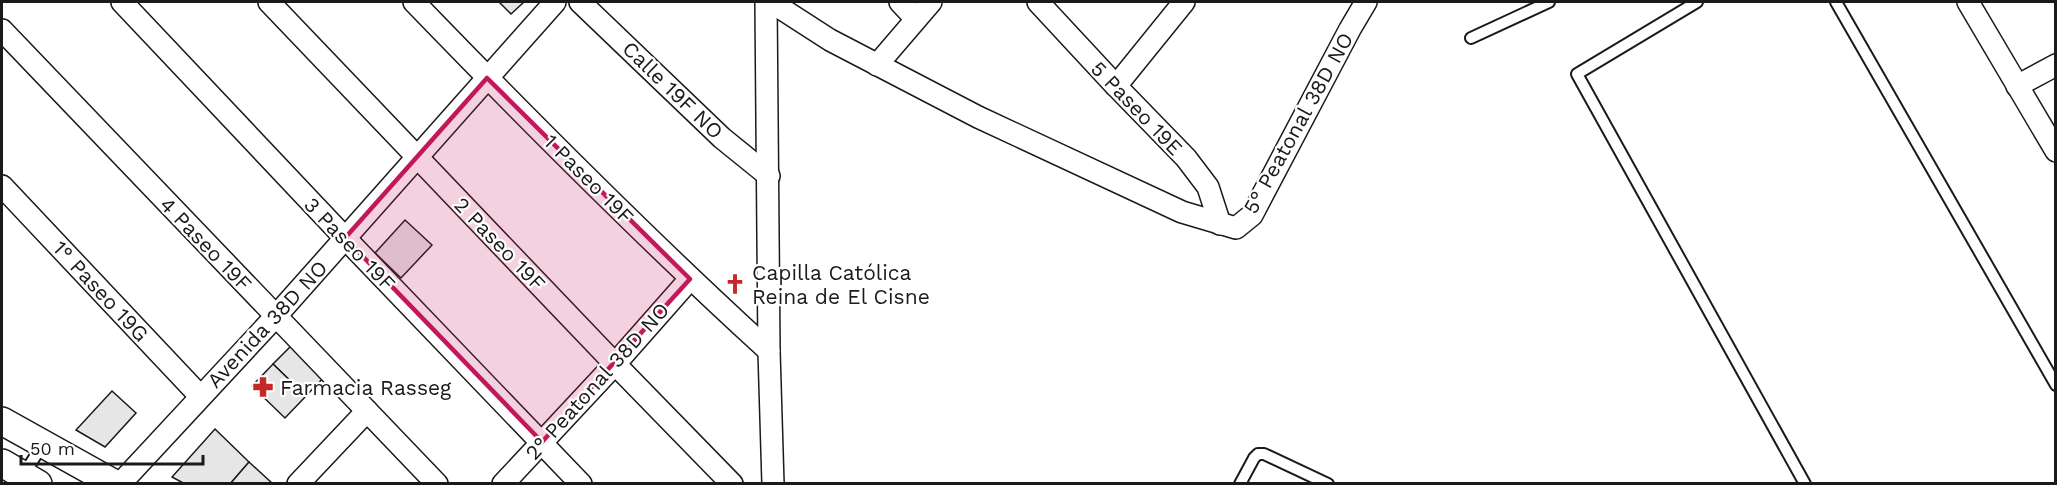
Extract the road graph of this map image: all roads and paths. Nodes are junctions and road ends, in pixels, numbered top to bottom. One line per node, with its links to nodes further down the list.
1 (122, 2): 30 (street, 3 Paseo 19F)
2 (269, 2): 26 (street, 2 Paseo 19F)
3 (414, 2): 22 (street, 1 Paseo 19F)
4 (555, 2): 22 (street, Avenida 38D NO)
5 (580, 2): 27 (street, Calle 19F NO)
6 (766, 2): 27 (street)
7 (771, 2): 20 (street)
8 (900, 2): 17 (street)
9 (931, 2): 17 (street)
10 (1038, 2): 23 (street, 5 Paseo 19E)
11 (1184, 2): 23 (street)
12 (1366, 2): 29 (street, 5° Peatonal 38D NO)
13 (1550, 2): 19 (lane)
14 (1697, 2): 52 (lane)
15 (1836, 2): 35 (lane)
16 (1968, 2): 24 (street)
17 (916, 18): 20 (street)
18 (2, 30): 32 (street, 4 Paseo 19F)
19 (1471, 38)
20 (877, 65): 29 (street)
21 (2055, 65): 24 (street)
22 (487, 78): 26 (street, Avenida 38D NO); 31 (street, 1 Paseo 19F)
23 (1116, 86): 29 (street, 5 Paseo 19E)
24 (2017, 86): 25 (street)
25 (2055, 152)
26 (417, 157): 30 (street, Avenida 38D NO); 34 (street, 2 Paseo 19F)
27 (769, 176): 33 (street)
28 (2, 186): 36 (street, 1° Paseo 19G)
29 (1220, 224)
30 (345, 238): 32 (street, Avenida 38D NO); 39 (street, 3 Paseo 19F)
31 (690, 279): 33 (street, 1 Paseo 19F); 34 (street, 2° Peatonal 38D NO)
32 (276, 316): 36 (street, Avenida 38D NO); 37 (street, 4 Paseo 19F)
33 (769, 351): 49 (street)
34 (615, 364): 39 (street, 2° Peatonal 38D NO); 48 (street, 2 Paseo 19F)
35 (2055, 385)
36 (200, 396): 43 (street, Avenida 38D NO)
37 (367, 411): 44 (street); 45 (street, 4 Paseo 19F)
38 (2, 421): 40 (street)
39 (542, 442): 46 (street, 2° Peatonal 38D NO); 47 (street, 3 Paseo 19F)
40 (43, 444): 41 (lane); 42 (street)
41 (20, 476)
42 (115, 483)
43 (120, 483)
44 (298, 483)
45 (437, 483)
46 (503, 483)
47 (581, 483)
48 (732, 483)
49 (774, 483)
50 (1240, 483): 51 (lane)
51 (1328, 483)
52 (1805, 483)

